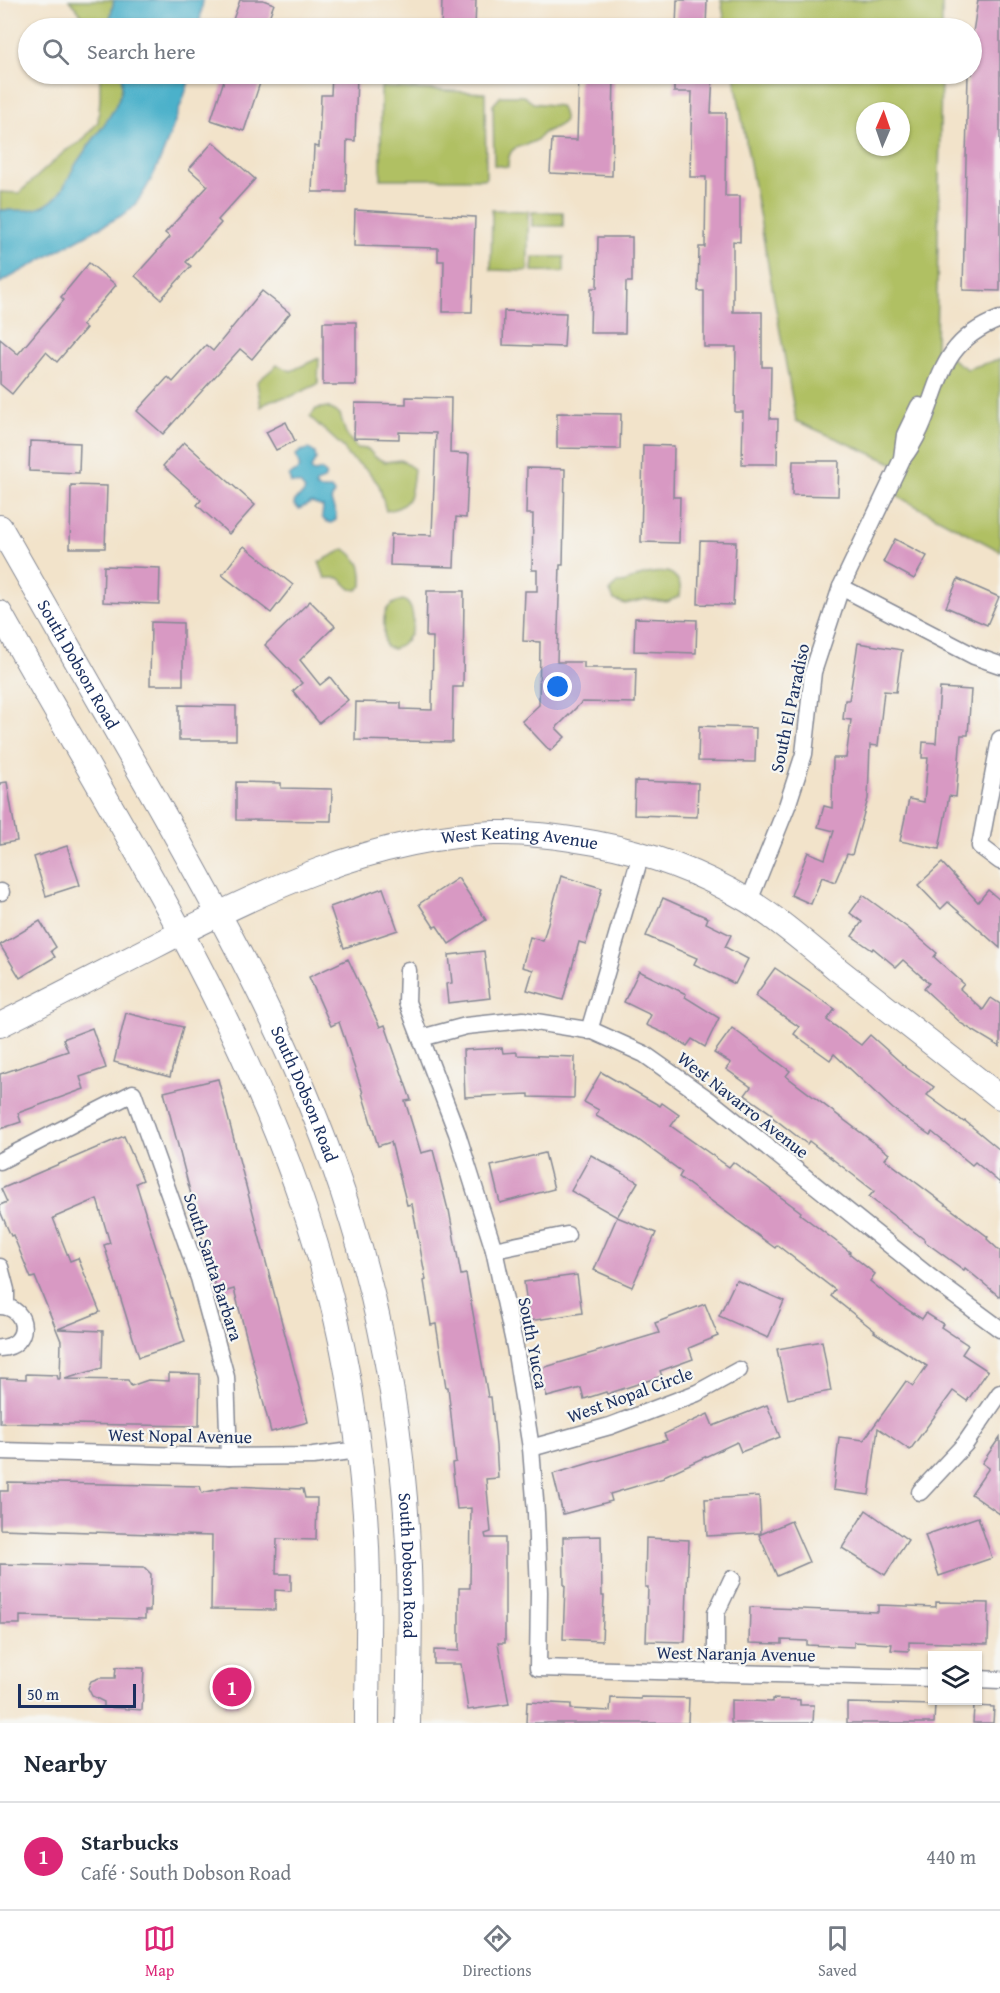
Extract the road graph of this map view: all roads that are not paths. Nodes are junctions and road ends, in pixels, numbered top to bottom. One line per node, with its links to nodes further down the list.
1 (1000, 319): 3 (street, South El Paradiso)
2 (0, 527): 10 (main road, South Dobson Road)
3 (841, 587): 5 (street); 9 (street, South El Paradiso)
4 (0, 613): 11 (main road)
5 (1000, 665)
6 (1000, 739): 8 (street)
7 (641, 854): 9 (main road, West Keating Avenue); 10 (main road, West Keating Avenue); 14 (street)
8 (1000, 861)
9 (749, 901): 16 (main road, West Keating Avenue)
10 (219, 913): 11 (main road, West Keating Avenue); 38 (main road, South Dobson Road)
11 (181, 932): 13 (main road, West Keating Avenue); 27 (main road)
12 (408, 970): 15 (street, South Yucca)
13 (0, 1025)
14 (589, 1031): 15 (street, West Navarro Avenue); 22 (street, West Navarro Avenue)
15 (421, 1038): 19 (street, South Yucca)
16 (1000, 1097)
17 (0, 1161): 29 (street, South Santa Barbara)
18 (567, 1235): 19 (street)
19 (494, 1250): 26 (street, South Yucca)
20 (0, 1267): 21 (street)
21 (3, 1306): 23 (street)
22 (1000, 1329)
23 (0, 1348)
24 (739, 1370): 26 (street, West Nopal Circle)
25 (1000, 1393): 30 (street)
26 (531, 1448): 32 (street, South Yucca)
27 (358, 1450): 29 (street, West Nopal Avenue); 37 (main road)
28 (0, 1451): 29 (street, West Nopal Avenue)
29 (229, 1457)
30 (920, 1492)
31 (732, 1579): 33 (street)
32 (538, 1668): 33 (street, West Naranja Avenue)
33 (716, 1673): 34 (street, West Naranja Avenue)
34 (928, 1678)
35 (982, 1679): 36 (street)
36 (1000, 1680)
37 (367, 1723)
38 (408, 1723)

